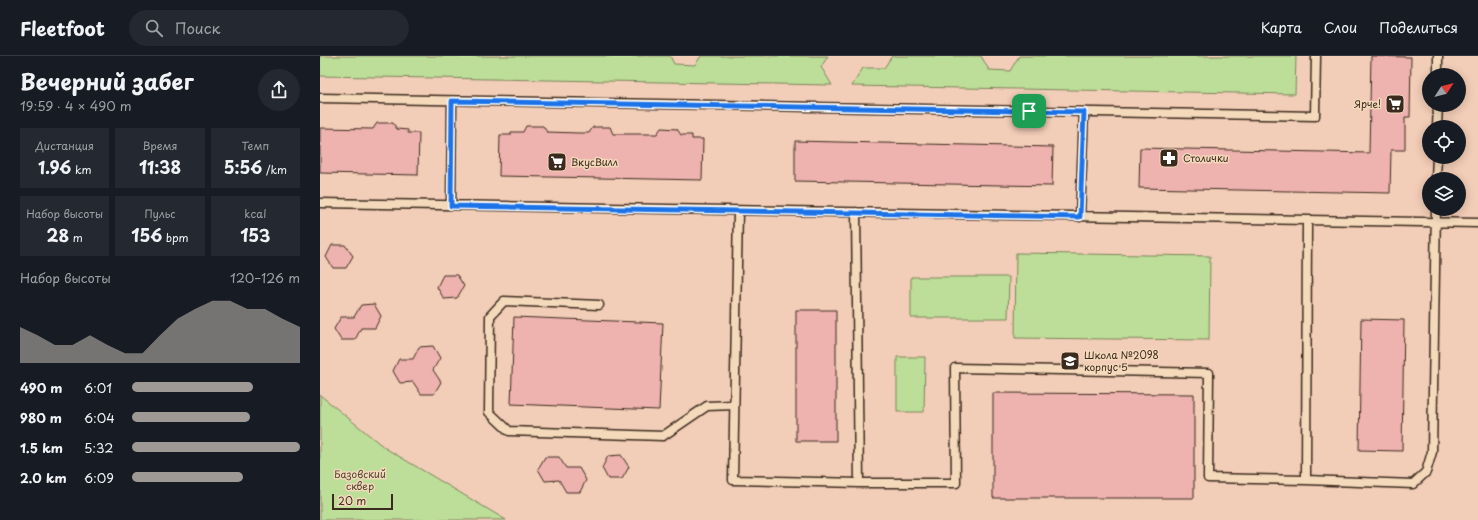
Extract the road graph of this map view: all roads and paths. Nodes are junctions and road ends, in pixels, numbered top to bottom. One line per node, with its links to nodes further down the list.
1 (1316, 56): 6 (lane)
2 (1438, 56): 3 (lane)
3 (1438, 68)
4 (320, 98): 5 (lane)
5 (452, 101): 6 (lane); 8 (lane)
6 (1084, 112): 12 (lane)
7 (320, 203): 8 (lane)
8 (451, 206): 9 (lane)
9 (738, 210): 10 (lane); 17 (lane)
10 (856, 212): 12 (lane); 19 (lane)
11 (1436, 216): 14 (lane)
12 (1080, 217): 13 (lane)
13 (1307, 221): 14 (lane); 18 (lane)
14 (1436, 223): 15 (lane); 18 (lane)
15 (1478, 224)
16 (598, 305): 17 (lane)
17 (734, 405): 19 (lane)
18 (1306, 480): 19 (lane)
19 (859, 483)

